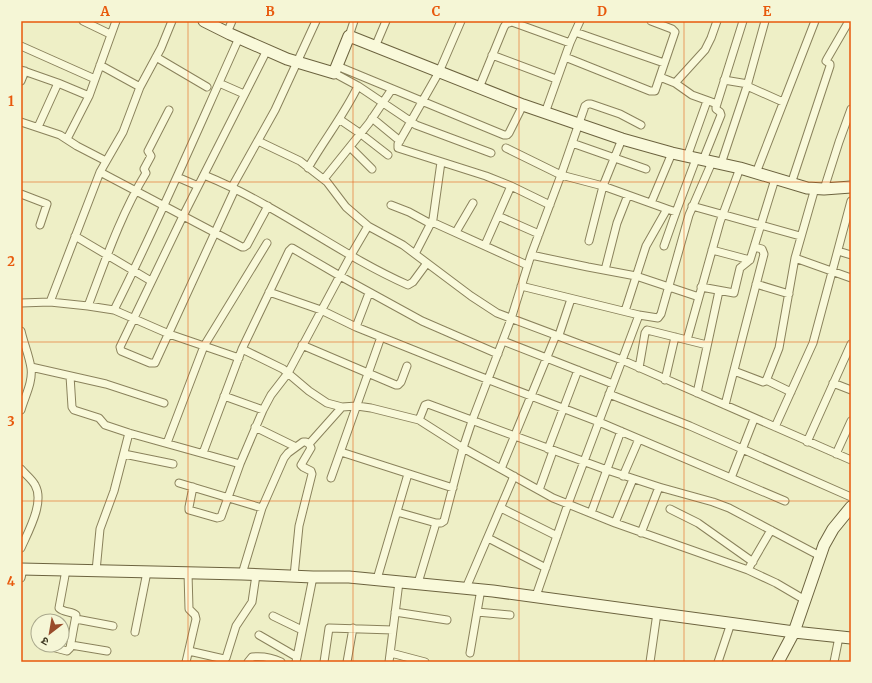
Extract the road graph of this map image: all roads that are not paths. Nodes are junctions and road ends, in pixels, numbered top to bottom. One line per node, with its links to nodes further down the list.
1 (83, 21): 19 (street)
2 (116, 21): 19 (street)
3 (172, 21): 27 (street)
4 (204, 21): 18 (main road)
5 (232, 21): 18 (street)
6 (316, 21): 29 (street)
7 (354, 21): 20 (street)
8 (386, 21): 24 (street)
9 (462, 21): 34 (street)
10 (580, 21): 17 (street)
11 (651, 21): 30 (street)
12 (717, 21): 42 (street)
13 (743, 21): 38 (street)
14 (766, 21): 43 (street)
15 (815, 21): 53 (street)
16 (848, 21): 93 (street)
17 (575, 32): 22 (street); 30 (street)
18 (227, 33): 21 (main road)
19 (110, 34): 31 (street)
20 (349, 36): 24 (main road); 32 (main road)
21 (239, 38): 25 (main road); 41 (street)
22 (570, 43): 26 (street); 28 (street)
23 (21, 46): 36 (street)
24 (375, 47): 34 (main road)
25 (267, 50): 29 (main road); 49 (street)
26 (492, 54): 37 (street); 47 (street)
27 (156, 57): 45 (street); 46 (street)
28 (565, 57): 35 (street); 37 (street)
29 (297, 62): 32 (main road); 70 (street)
30 (664, 63): 35 (street)
31 (100, 65): 36 (street); 45 (street)
32 (336, 70): 44 (street); 48 (street)
33 (23, 71): 39 (street); 40 (street)
34 (439, 72): 47 (main road); 52 (street)
35 (660, 77): 42 (street)
36 (95, 79): 50 (street)
37 (556, 80): 59 (street)
38 (724, 80): 43 (street); 55 (street)
39 (21, 81)
40 (58, 83): 50 (street); 66 (street)
41 (219, 83): 49 (street); 90 (street)
42 (675, 83): 51 (street)
43 (748, 85): 53 (street); 79 (street)
44 (358, 86): 54 (street); 61 (street)
45 (140, 87): 80 (street)
46 (207, 87)
47 (479, 88): 56 (main road)
48 (392, 89): 52 (street); 54 (street)
49 (244, 94): 88 (street)
50 (89, 96): 69 (street)
51 (707, 101): 55 (street); 79 (street)
52 (423, 102): 56 (street); 63 (street)
53 (783, 102): 87 (street)
54 (383, 103): 60 (street); 63 (street)
55 (716, 104): 79 (street)
56 (523, 105): 59 (main road)
57 (851, 109): 99 (street)
58 (169, 110): 100 (street)
59 (545, 113): 64 (main road)
60 (372, 118): 67 (street); 71 (street)
61 (339, 119): 67 (street); 82 (street)
62 (21, 122): 66 (street)
63 (411, 122): 71 (street); 75 (street)
64 (579, 125): 65 (street); 68 (main road); 72 (street)
65 (641, 125)
66 (38, 127): 69 (street)
67 (361, 134): 73 (street); 77 (street)
68 (622, 139): 76 (main road); 78 (street)
69 (68, 140): 80 (street)
70 (258, 141): 82 (street); 98 (street)
71 (400, 141): 81 (street)
72 (572, 143): 78 (street); 89 (street)
73 (350, 147): 84 (street); 91 (street)
74 (506, 148): 89 (street)
75 (491, 153)
76 (672, 153): 79 (main road); 105 (street)
77 (388, 155)
78 (614, 158): 85 (street); 96 (street)
79 (704, 160): 83 (main road); 110 (street); 112 (street)
80 (106, 161): 86 (street)
81 (441, 162): 95 (street); 116 (street)
82 (308, 168): 91 (street)
83 (740, 168): 87 (main road); 115 (street)
84 (372, 169)
85 (646, 169)
86 (100, 172): 100 (street); 124 (street)
87 (756, 173): 92 (main road)
88 (204, 175): 94 (street); 98 (street)
89 (561, 175): 96 (street); 107 (street)
90 (177, 177): 94 (street); 108 (street)
91 (324, 179): 118 (street)
92 (775, 179): 93 (main road); 119 (street)
93 (791, 184): 99 (main road)
94 (198, 186): 113 (street)
95 (511, 186): 107 (street); 114 (street)
96 (603, 186): 102 (street); 126 (street)
97 (851, 187): 99 (main road)
98 (234, 188): 109 (street); 121 (street)
99 (820, 188): 125 (street)
100 (136, 190): 108 (street); 134 (street)
101 (21, 194): 117 (street)
102 (628, 195): 105 (street); 142 (street)
103 (851, 201): 120 (street)
104 (473, 203): 122 (street)
105 (651, 203): 111 (street)
106 (391, 205): 116 (street)
107 (550, 205): 123 (street)
108 (164, 206): 113 (street); 143 (street)
109 (268, 206): 121 (street); 135 (street)
110 (692, 206): 115 (street); 151 (street)
111 (667, 209): 112 (street); 146 (street)
112 (676, 212): 129 (street)
113 (183, 216): 121 (street); 148 (street)
114 (498, 216): 123 (street); 128 (street)
115 (722, 216): 119 (street); 131 (street)
116 (432, 223): 122 (street); 133 (street)
117 (40, 225)
118 (368, 226): 133 (street); 135 (street)
119 (760, 226): 125 (street); 130 (street)
120 (848, 228): 132 (street)
121 (214, 232): 170 (street)
122 (456, 232): 128 (street)
123 (539, 234): 136 (street)
124 (75, 236): 134 (street); 159 (street)
125 (800, 236): 138 (street)
126 (590, 241)
127 (267, 243): 179 (street)
128 (485, 245): 141 (street)
129 (664, 246)
130 (754, 247): 139 (street); 149 (street)
131 (712, 250): 139 (street); 152 (street)
132 (838, 251): 137 (street); 144 (street)
133 (415, 254): 140 (street)
134 (107, 255): 143 (street); 161 (street)
135 (351, 255): 140 (street); 145 (street)
136 (531, 255): 141 (street); 142 (street)
137 (851, 255)
138 (795, 258): 144 (street); 156 (street)
139 (750, 260): 153 (street)
140 (427, 263): 167 (street)
141 (527, 264): 150 (street)
142 (604, 270): 146 (street)
143 (134, 271): 148 (street); 162 (street)
144 (833, 271): 147 (street); 200 (street)
145 (340, 276): 154 (street); 155 (street); 163 (street)
146 (636, 276): 151 (street); 164 (street)
147 (851, 278)
148 (151, 281): 166 (street)
149 (756, 284): 156 (street); 190 (street)
150 (521, 286): 158 (street); 167 (street)
151 (668, 287): 157 (street); 165 (street)
152 (702, 287): 153 (street); 157 (street)
153 (720, 291): 178 (street)
154 (269, 292): 163 (street); 180 (street)
155 (369, 293): 168 (street); 182 (street)
156 (789, 294): 196 (street)
157 (699, 297): 174 (street)
158 (572, 299): 164 (street); 171 (street)
159 (50, 302): 160 (street); 161 (street)
160 (21, 303)
161 (88, 306): 162 (street)
162 (114, 310): 166 (street)
163 (322, 310): 168 (street); 177 (street)
164 (625, 311): 165 (street)
165 (639, 315): 185 (street)
166 (133, 318): 170 (street); 170 (street)
167 (511, 319): 171 (street); 175 (street)
168 (356, 327): 172 (street)
169 (21, 331): 181 (street)
170 (169, 334): 179 (street)
171 (558, 335): 184 (street); 185 (street)
172 (381, 337): 192 (street); 194 (street)
173 (675, 337): 174 (street); 188 (street); 195 (street)
174 (687, 340): 178 (street)
175 (503, 341): 182 (street); 184 (street)
176 (851, 344): 197 (street)
177 (302, 345): 191 (street); 192 (street)
178 (707, 345): 201 (street)
179 (204, 346): 183 (street); 224 (street)
180 (242, 350): 183 (street); 191 (street)
181 (24, 351): 187 (street)
182 (498, 354): 194 (street)
183 (239, 358): 203 (street)
184 (547, 358): 189 (street); 204 (street)
185 (622, 360): 188 (street); 198 (street)
186 (407, 366): 192 (street)
187 (31, 367): 193 (street); 210 (street)
188 (639, 368): 195 (street)
189 (578, 370): 198 (street); 209 (street)
190 (734, 371): 196 (street); 207 (street)
191 (288, 373): 208 (street); 211 (street)
192 (368, 373): 206 (street)
193 (70, 376): 205 (street); 220 (street)
194 (488, 380): 204 (street); 214 (street)
195 (665, 380): 201 (street)
196 (766, 380): 200 (street)
197 (834, 383): 199 (street); 223 (street)
198 (613, 384): 202 (street)
199 (851, 390)
200 (791, 392): 218 (street)
201 (697, 393): 207 (street)
202 (609, 394): 216 (street); 228 (street)
203 (224, 396): 211 (street); 231 (street)
204 (531, 396): 209 (street); 221 (street)
205 (164, 403)
206 (357, 406): 208 (street); 213 (street); 230 (street)
207 (725, 406): 212 (street)
208 (342, 407): 225 (street)
209 (563, 408): 216 (street); 229 (street)
210 (21, 410)
211 (263, 410): 217 (street)
212 (754, 419): 218 (street); 228 (street)
213 (419, 420): 214 (street); 227 (street)
214 (472, 421): 221 (street); 227 (street)
215 (851, 421): 233 (street)
216 (599, 422): 219 (street); 235 (street)
217 (256, 427): 226 (street); 237 (street)
218 (775, 427): 223 (street)
219 (621, 431): 222 (street); 240 (street)
220 (129, 433): 224 (street); 232 (street)
221 (514, 436): 229 (street); 239 (street)
222 (639, 439): 243 (street); 245 (street)
223 (807, 442): 233 (street)
224 (167, 443): 231 (street)
225 (309, 444): 226 (street); 280 (street)
226 (296, 447): 257 (street)
227 (463, 448): 239 (street); 250 (street)
228 (742, 449): 245 (street); 253 (street)
229 (551, 450): 235 (street); 251 (street)
230 (341, 452): 241 (street); 244 (street)
231 (203, 453): 237 (street)
232 (124, 454): 236 (street); 274 (street)
233 (836, 454): 234 (street)
234 (851, 460)
235 (585, 462): 240 (street); 255 (street)
236 (173, 464)
237 (240, 464): 252 (street)
238 (21, 469): 268 (street)
239 (501, 469): 242 (street)
240 (607, 470): 243 (street); 261 (street)
241 (408, 474): 250 (street); 260 (street)
242 (514, 476): 251 (street); 258 (street)
243 (623, 476): 246 (street)
244 (331, 478)
245 (731, 478): 254 (street)
246 (633, 479): 249 (street); 263 (street)
247 (179, 482): 248 (street)
248 (194, 487): 252 (street); 252 (street)
249 (659, 487): 264 (street); 265 (street)
250 (453, 488): 262 (street)
251 (539, 490): 255 (street)
252 (228, 497): 257 (street)
253 (851, 497)
254 (785, 501)
255 (568, 504): 261 (street); 266 (street)
256 (851, 507): 269 (main road)
257 (262, 508): 278 (street)
258 (501, 508): 266 (street); 267 (street)
259 (670, 509): 270 (street)
260 (397, 512): 262 (street); 282 (street)
261 (591, 513): 263 (street)
262 (436, 523): 284 (street)
263 (615, 523): 265 (street)
264 (772, 530): 269 (street); 270 (street)
265 (641, 533): 273 (street)
266 (557, 536): 271 (street)
267 (488, 538): 271 (street); 285 (street)
268 (21, 548)
269 (820, 556): 288 (main road)
270 (753, 562): 273 (street)
271 (546, 568): 287 (street)
272 (66, 570): 274 (main road); 275 (main road); 294 (street)
273 (748, 570): 288 (street)
274 (96, 571): 276 (main road)
275 (22, 572)
276 (147, 572): 277 (main road); 301 (street)
277 (188, 573): 278 (main road); 309 (street)
278 (242, 574): 279 (main road)
279 (256, 575): 280 (main road); 309 (street)
280 (294, 576): 281 (main road)
281 (313, 577): 282 (main road); 299 (street)
282 (377, 579): 283 (main road)
283 (399, 582): 284 (main road); 289 (street)
284 (418, 583): 285 (main road)
285 (466, 588): 286 (main road)
286 (481, 589): 287 (main road); 290 (street)
287 (536, 596): 291 (main road)
288 (805, 600): 302 (main road)
289 (395, 612): 295 (street); 300 (street)
290 (477, 612): 292 (street); 311 (street)
291 (657, 613): 296 (main road); 320 (street)
292 (510, 615)
293 (273, 616): 299 (street)
294 (76, 619): 297 (street); 306 (street)
295 (447, 620)
296 (731, 623): 302 (main road); 321 (street)
297 (112, 626)
298 (353, 628): 300 (street); 316 (street); 317 (street)
299 (302, 630): 312 (street)
300 (393, 630): 310 (street)
301 (135, 632)
302 (794, 632): 304 (main road); 322 (main road)
303 (259, 634): 312 (street)
304 (839, 637): 305 (main road); 323 (street)
305 (851, 638)
306 (71, 645): 307 (street); 308 (street)
307 (70, 650)
308 (107, 651)
309 (189, 651): 313 (street)
310 (390, 653): 318 (street); 319 (street)
311 (470, 653)
312 (296, 660)
313 (186, 662)
314 (248, 662): 315 (street)
315 (280, 662)
316 (324, 662)
317 (346, 662)
318 (389, 662)
319 (425, 662)
320 (650, 662)
321 (718, 662)
322 (778, 662)
323 (834, 662)

